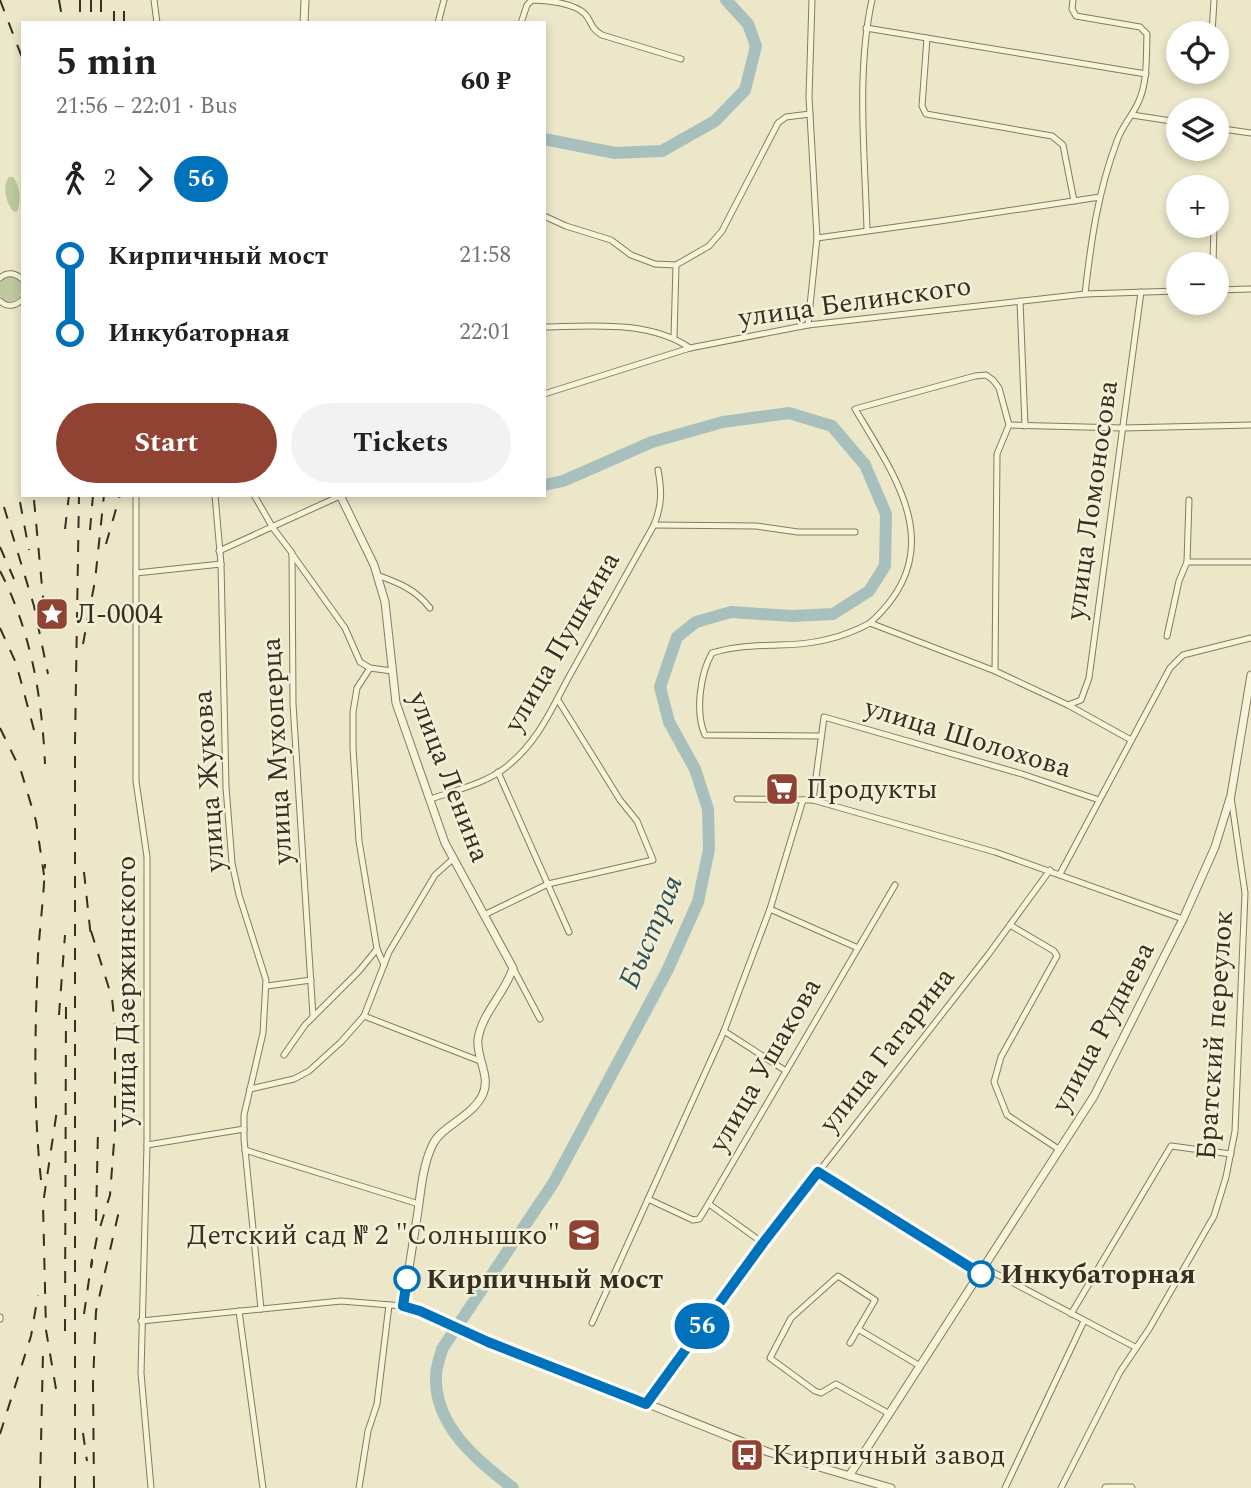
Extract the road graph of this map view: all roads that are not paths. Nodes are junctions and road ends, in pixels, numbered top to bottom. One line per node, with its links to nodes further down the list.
1 (155, 0): 8 (street)
2 (304, 0): 9 (street)
3 (444, 0): 10 (street)
4 (812, 0): 17 (street)
5 (872, 0): 13 (street)
6 (1073, 0): 16 (street)
7 (1214, 0): 12 (street)
8 (157, 21)
9 (304, 21)
10 (439, 21)
11 (522, 21): 15 (street)
12 (1213, 21)
13 (866, 28): 14 (street); 25 (street)
14 (927, 38): 16 (street); 23 (street)
15 (681, 59)
16 (1146, 74): 18 (street)
17 (810, 114): 26 (street); 27 (street)
18 (1132, 115): 19 (street); 22 (street)
19 (1166, 120)
20 (1229, 130): 21 (street)
21 (1251, 133)
22 (1100, 197): 23 (street); 34 (street)
23 (1074, 201): 25 (street)
24 (546, 217): 27 (street)
25 (867, 230): 26 (street)
26 (817, 237): 38 (street)
27 (676, 265): 40 (street)
28 (0, 278): 29 (street)
29 (21, 278)
30 (1251, 289): 31 (street)
31 (1229, 290)
32 (1166, 291): 33 (street, улица Белинского)
33 (1141, 292): 34 (street, улица Белинского); 46 (street, улица Ломоносова)
34 (1085, 294): 37 (street, улица Белинского)
35 (0, 301): 36 (street)
36 (21, 301)
37 (1020, 301): 38 (street, улица Белинского); 45 (street)
38 (808, 324): 41 (street, улица Белинского)
39 (546, 327): 40 (street)
40 (674, 337): 41 (street)
41 (690, 348): 42 (street, улица Белинского)
42 (546, 393)
43 (1009, 425): 45 (street); 65 (street); 70 (street)
44 (1251, 425): 46 (street)
45 (1025, 426): 46 (street)
46 (1123, 428): 73 (street, улица Ломоносова)
47 (659, 470): 54 (street, улица Пушкина)
48 (136, 497): 62 (street, улица Дзержинского)
49 (215, 497): 57 (street, улица Жукова)
50 (255, 497): 55 (street)
51 (338, 497): 55 (street)
52 (340, 497): 63 (street, улица Ленина)
53 (1189, 500): 59 (street)
54 (654, 525): 56 (street); 72 (street, улица Пушкина)
55 (273, 528): 57 (street); 58 (street)
56 (855, 533)
57 (219, 551): 61 (street, улица Жукова)
58 (292, 553): 68 (street); 99 (street, улица Мухоперца)
59 (1187, 562): 60 (street); 66 (street)
60 (1251, 562)
61 (221, 564): 62 (street); 100 (street, улица Жукова)
62 (136, 573): 110 (street, улица Дзержинского)
63 (377, 575): 64 (street); 69 (street, улица Ленина)
64 (430, 608)
65 (870, 623): 70 (street); 74 (street, улица Шолохова)
66 (1167, 635)
67 (1251, 638): 75 (street)
68 (370, 668): 69 (street); 96 (street)
69 (392, 671): 78 (street, улица Ленина)
70 (995, 671): 73 (street)
71 (1251, 675): 77 (street, улица Руднева)
72 (558, 701): 76 (street, улица Пушкина); 88 (street)
73 (1068, 705): 75 (street)
74 (821, 736): 81 (street); 82 (street, улица Шолохова)
75 (1131, 740): 82 (street)
76 (498, 772): 78 (street, улица Пушкина); 88 (street)
77 (1231, 795): 84 (street, Братский переулок); 92 (street, улица Руднева)
78 (431, 799): 83 (street, улица Ленина)
79 (737, 799): 80 (street)
80 (803, 800): 81 (street); 90 (street)
81 (813, 800): 86 (street)
82 (1099, 800): 87 (street)
83 (454, 858): 91 (street, улица Ленина); 97 (street)
84 (1241, 858): 85 (street); 113 (street, Братский переулок)
85 (1251, 859)
86 (1050, 870): 87 (street); 93 (street, улица Гагарина)
87 (1060, 874): 92 (street)
88 (548, 884): 91 (street); 94 (street)
89 (895, 885): 95 (street, улица Ушакова)
90 (770, 909): 95 (street); 104 (street)
91 (484, 915): 98 (street, улица Ленина)
92 (1183, 919): 112 (street, улица Руднева)
93 (1010, 925): 112 (street); 114 (street, улица Гагарина)
94 (569, 932)
95 (858, 948): 107 (street, улица Ушакова)
96 (377, 949): 97 (street); 101 (street)
97 (384, 965): 102 (street)
98 (513, 968): 103 (street, улица Ленина); 106 (street)
99 (311, 980): 100 (street); 101 (street, улица Мухоперца)
100 (267, 986): 108 (street, улица Жукова)
101 (313, 1016): 105 (street)
102 (364, 1016): 106 (street); 108 (street)
103 (540, 1019)
104 (724, 1031): 107 (street); 115 (street)
105 (284, 1055)
106 (480, 1061): 116 (street)
107 (786, 1071): 117 (street, улица Ушакова)
108 (250, 1089): 109 (street, улица Жукова)
109 (244, 1129): 110 (street); 111 (street, улица Жукова)
110 (147, 1145): 125 (street, улица Дзержинского)
111 (246, 1150): 116 (street); 122 (street, улица Жукова)
112 (1060, 1150): 119 (street, улица Руднева)
113 (1231, 1154): 124 (street); 130 (street, Братский переулок)
114 (818, 1172): 118 (street, улица Гагарина); 119 (street)
115 (648, 1199): 117 (street); 127 (street)
116 (419, 1204): 121 (street)
117 (709, 1204): 118 (street)
118 (763, 1243): 132 (street, улица Гагарина)
119 (983, 1271): 124 (street); 131 (street, улица Руднева)
120 (389, 1305): 121 (street); 122 (street); 137 (street)
121 (403, 1306): 132 (street)
122 (261, 1309): 123 (street)
123 (239, 1311): 125 (street); 136 (street)
124 (1071, 1314): 126 (street)
125 (141, 1321): 135 (street, улица Дзержинского)
126 (1084, 1321): 130 (street); 139 (street)
127 (592, 1323)
128 (858, 1329): 129 (street); 131 (street); 133 (street)
129 (850, 1343)
130 (1135, 1347): 140 (street, Братский переулок)
131 (920, 1366): 133 (street, улица Руднева)
132 (646, 1404): 134 (street)
133 (888, 1413): 134 (street, улица Руднева)
134 (849, 1476): 138 (street)
135 (150, 1488)
136 (263, 1488)
137 (359, 1488)
138 (891, 1488)
139 (1005, 1488)
140 (1061, 1488)
141 (1106, 1488): 142 (street)
142 (1131, 1488)

